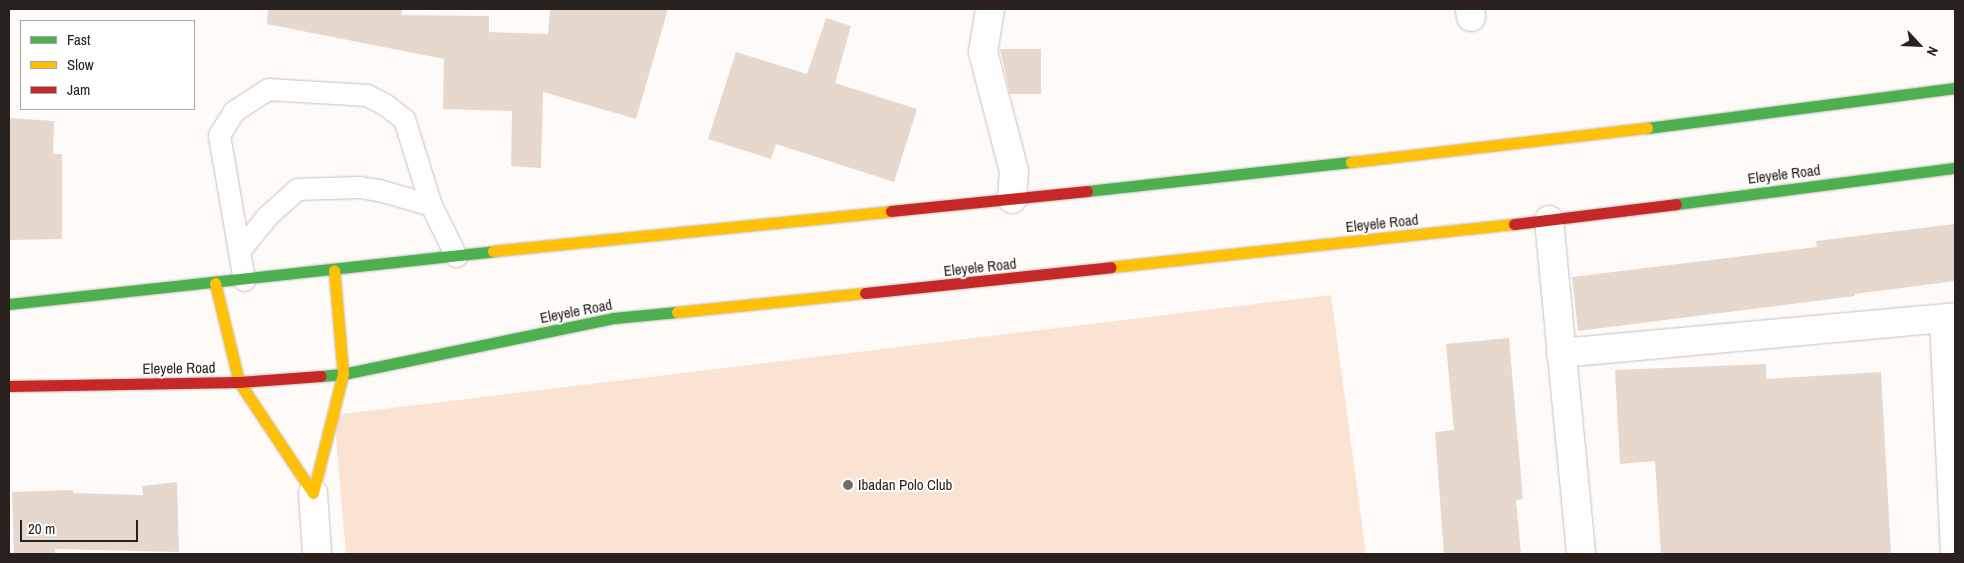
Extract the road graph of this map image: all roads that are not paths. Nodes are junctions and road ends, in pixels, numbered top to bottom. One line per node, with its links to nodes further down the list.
1 (990, 9): 4 (street)
2 (1955, 88): 4 (main road)
3 (1955, 168): 6 (main road, Eleyele Road)
4 (1012, 199): 8 (main road)
5 (431, 205): 7 (lane); 7 (lane); 8 (lane)
6 (1549, 220): 14 (street); 15 (main road, Eleyele Road)
7 (239, 250): 10 (lane)
8 (456, 256): 9 (main road)
9 (334, 270): 10 (main road); 15 (main road)
10 (244, 280): 11 (main road)
11 (215, 283): 12 (main road); 16 (main road)
12 (9, 304)
13 (1949, 318): 14 (street); 21 (street)
14 (1561, 353): 20 (street)
15 (343, 374): 16 (main road, Eleyele Road); 18 (main road)
16 (239, 382): 17 (main road, Eleyele Road); 18 (main road)
17 (9, 386)
18 (313, 493): 19 (street)
19 (317, 554)
20 (1582, 554)
21 (1955, 554)

